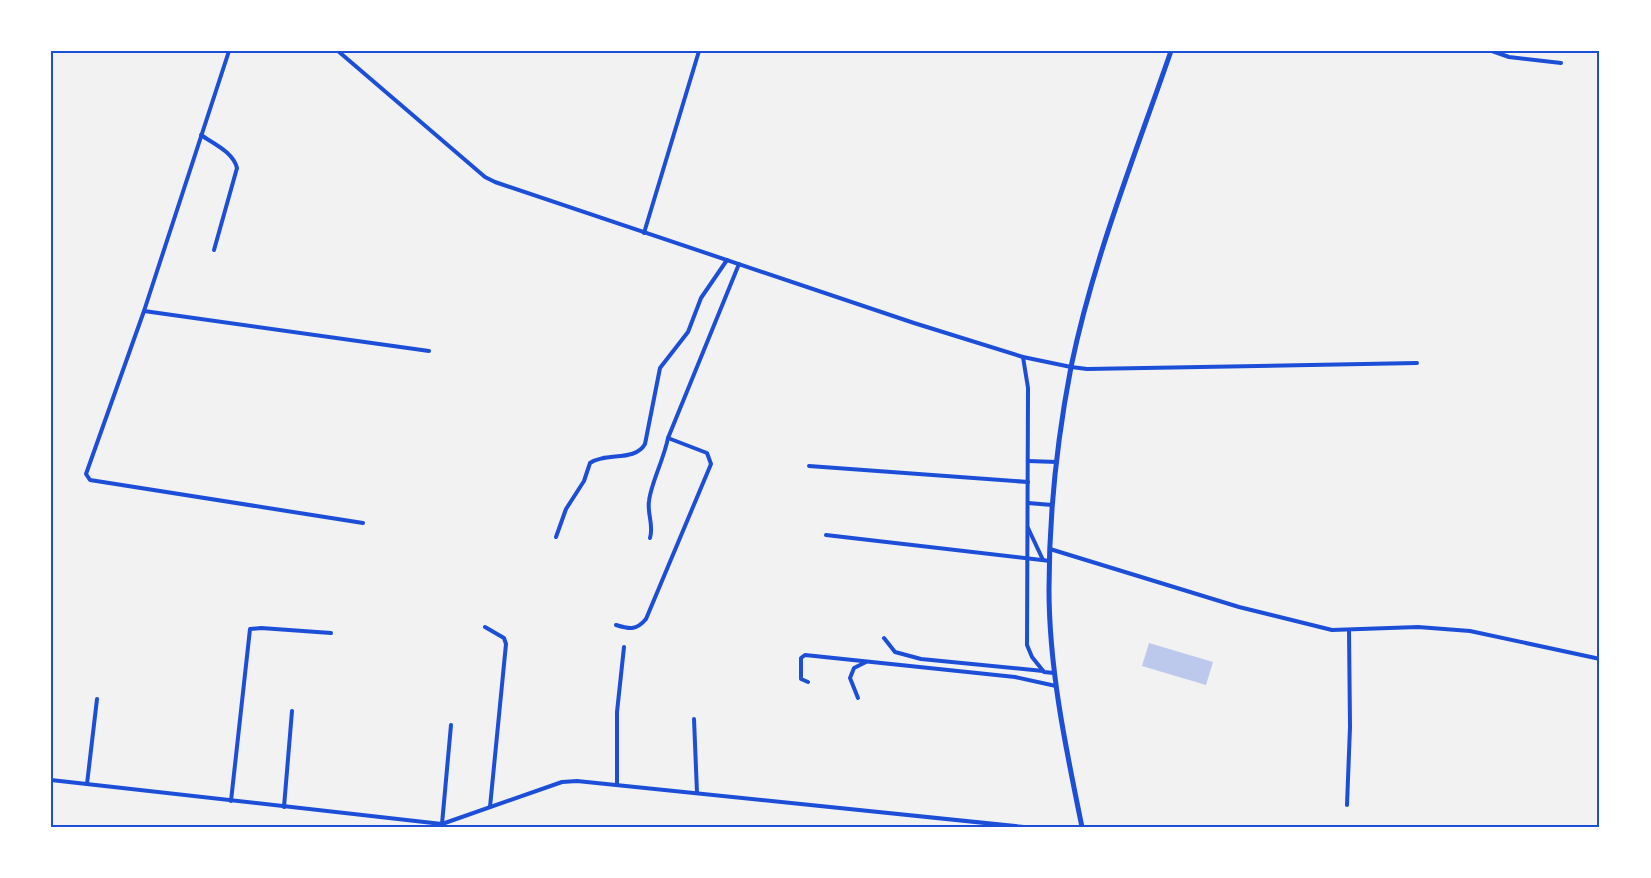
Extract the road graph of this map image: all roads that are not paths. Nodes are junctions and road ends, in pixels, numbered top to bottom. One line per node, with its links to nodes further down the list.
1 (229, 51): 7 (street)
2 (338, 51): 8 (street)
3 (699, 51): 8 (street)
4 (1171, 51): 16 (main road)
5 (1492, 51): 6 (street)
6 (1561, 63)
7 (201, 135): 9 (street); 12 (street)
8 (644, 233): 10 (street)
9 (214, 250)
10 (728, 260): 11 (street); 27 (street)
11 (739, 264): 14 (street); 17 (street)
12 (144, 311): 13 (street); 24 (street)
13 (429, 351)
14 (1023, 357): 16 (street); 18 (street)
15 (1417, 363): 16 (street)
16 (1071, 367): 19 (main road)
17 (668, 438): 28 (street); 33 (street)
18 (1028, 460): 19 (street); 21 (street)
19 (1057, 462): 23 (main road)
20 (809, 466): 21 (street)
21 (1028, 482): 22 (street)
22 (1028, 503): 23 (street); 25 (street)
23 (1052, 505): 29 (main road)
24 (363, 523)
25 (1028, 528): 30 (street); 31 (street)
26 (826, 535): 30 (street)
27 (556, 537)
28 (650, 538)
29 (1050, 549): 32 (main road); 35 (street)
30 (1026, 557): 31 (street); 41 (street)
31 (1043, 560): 32 (street)
32 (1050, 561): 42 (main road)
33 (616, 625)
34 (485, 627): 57 (street)
35 (1349, 630): 39 (street); 55 (street)
36 (331, 633): 54 (street)
37 (884, 638): 41 (street)
38 (624, 647): 52 (street)
39 (1600, 659)
40 (867, 661): 43 (street); 44 (street); 45 (street)
41 (1044, 672): 42 (street)
42 (1055, 673): 44 (main road)
43 (807, 682)
44 (1056, 686): 60 (main road)
45 (858, 698)
46 (97, 699): 51 (street)
47 (292, 711): 56 (street)
48 (694, 719): 53 (street)
49 (451, 725): 58 (street)
50 (51, 780): 51 (street)
51 (87, 784): 54 (street)
52 (617, 785): 53 (street); 57 (street)
53 (697, 793): 59 (street)
54 (231, 801): 56 (street)
55 (1347, 805)
56 (285, 807): 58 (street)
57 (490, 807): 58 (street)
58 (442, 824)
59 (1024, 827)
60 (1082, 827)

